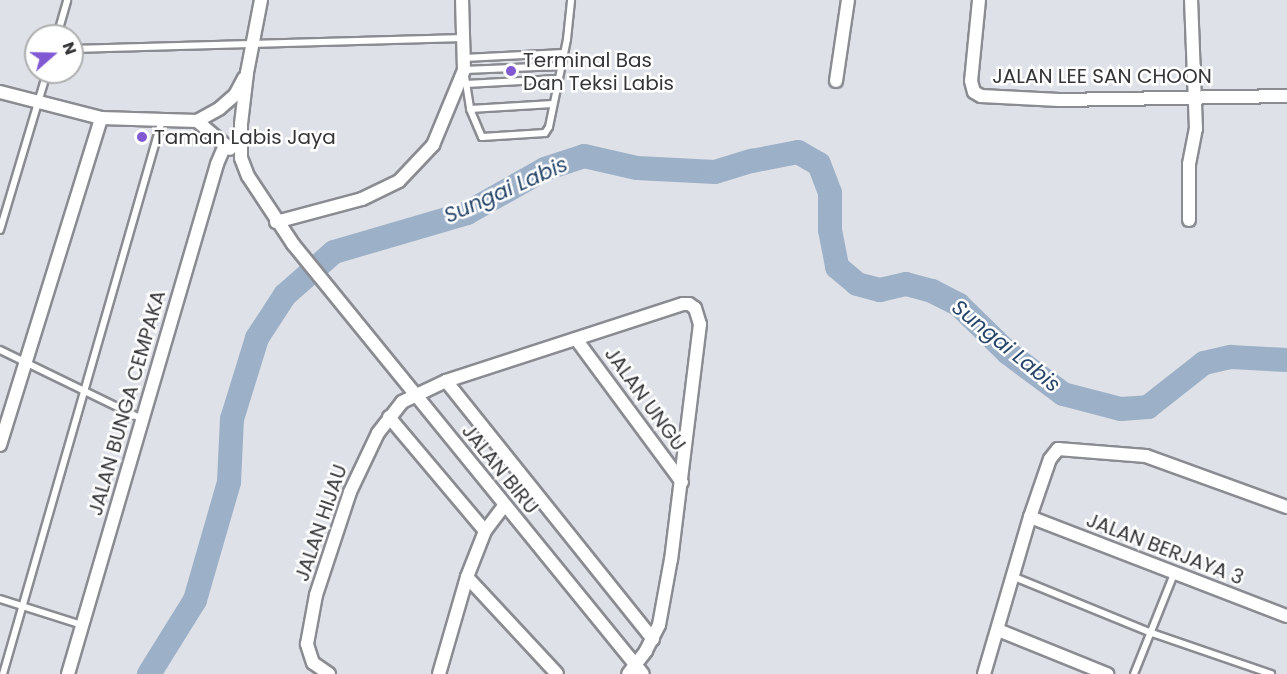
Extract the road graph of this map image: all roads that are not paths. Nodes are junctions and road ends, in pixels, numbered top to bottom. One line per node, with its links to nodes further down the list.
1 (67, 0): 8 (lane)
2 (261, 0): 10 (street)
3 (462, 0): 9 (street)
4 (571, 0): 12 (lane)
5 (849, 0): 17 (street)
6 (979, 0): 21 (street, JALAN LEE SAN CHOON)
7 (1191, 0): 21 (street)
8 (60, 24)
9 (464, 38): 10 (lane); 13 (street)
10 (253, 42): 11 (lane); 15 (street)
11 (84, 48)
12 (564, 53): 13 (lane); 14 (lane)
13 (464, 64): 14 (lane); 19 (lane); 32 (street)
14 (561, 66): 16 (lane)
15 (247, 73): 28 (street); 30 (street)
16 (558, 79): 19 (lane); 24 (lane)
17 (836, 81)
18 (43, 84): 23 (lane)
19 (466, 84): 25 (lane)
20 (0, 92): 23 (street)
21 (1194, 95): 22 (street, JALAN LEE SAN CHOON); 31 (street)
22 (1287, 96)
23 (38, 102): 26 (street); 33 (lane)
24 (553, 104): 25 (lane); 25 (lane)
25 (470, 109)
26 (101, 118): 27 (street); 36 (street)
27 (162, 120): 28 (street); 38 (lane)
28 (197, 121): 29 (street)
29 (225, 145): 30 (street); 41 (street, JALAN BUNGA CEMPAKA)
30 (241, 158): 32 (street)
31 (1189, 220)
32 (276, 222): 39 (street, JALAN BIRU)
33 (0, 230)
34 (576, 339): 37 (street, JALAN HIJAU); 43 (street, JALAN UNGU); 43 (street, JALAN HIJAU)
35 (0, 350): 36 (lane)
36 (25, 363): 38 (lane); 42 (street)
37 (446, 381): 39 (street, JALAN HIJAU); 57 (street)
38 (82, 392): 41 (lane); 52 (lane)
39 (415, 394): 40 (street, JALAN HIJAU); 44 (street, JALAN BIRU)
40 (389, 417): 47 (street); 61 (street, JALAN HIJAU)
41 (143, 419): 54 (street, JALAN BUNGA CEMPAKA)
42 (0, 445)
43 (682, 482): 57 (street)
44 (504, 506): 47 (street); 58 (street, JALAN BIRU)
45 (1287, 507): 46 (street)
46 (1030, 517): 48 (street, JALAN BERJAYA 3); 49 (street)
47 (485, 531): 50 (street)
48 (1174, 574): 53 (street, JALAN BERJAYA 3); 56 (lane)
49 (1012, 576): 55 (street); 56 (lane)
50 (467, 577): 62 (street); 63 (street)
51 (0, 599): 52 (lane)
52 (21, 605): 54 (lane); 59 (lane)
53 (1287, 616)
54 (82, 625): 60 (street, JALAN BUNGA CEMPAKA)
55 (998, 630): 64 (street); 65 (street)
56 (1152, 633): 66 (lane); 67 (lane)
57 (653, 639): 58 (street)
58 (636, 672)
59 (3, 674)
60 (68, 674)
61 (329, 674)
62 (439, 674)
63 (557, 674)
64 (984, 674)
65 (1107, 674)
66 (1134, 674)
67 (1271, 674)

